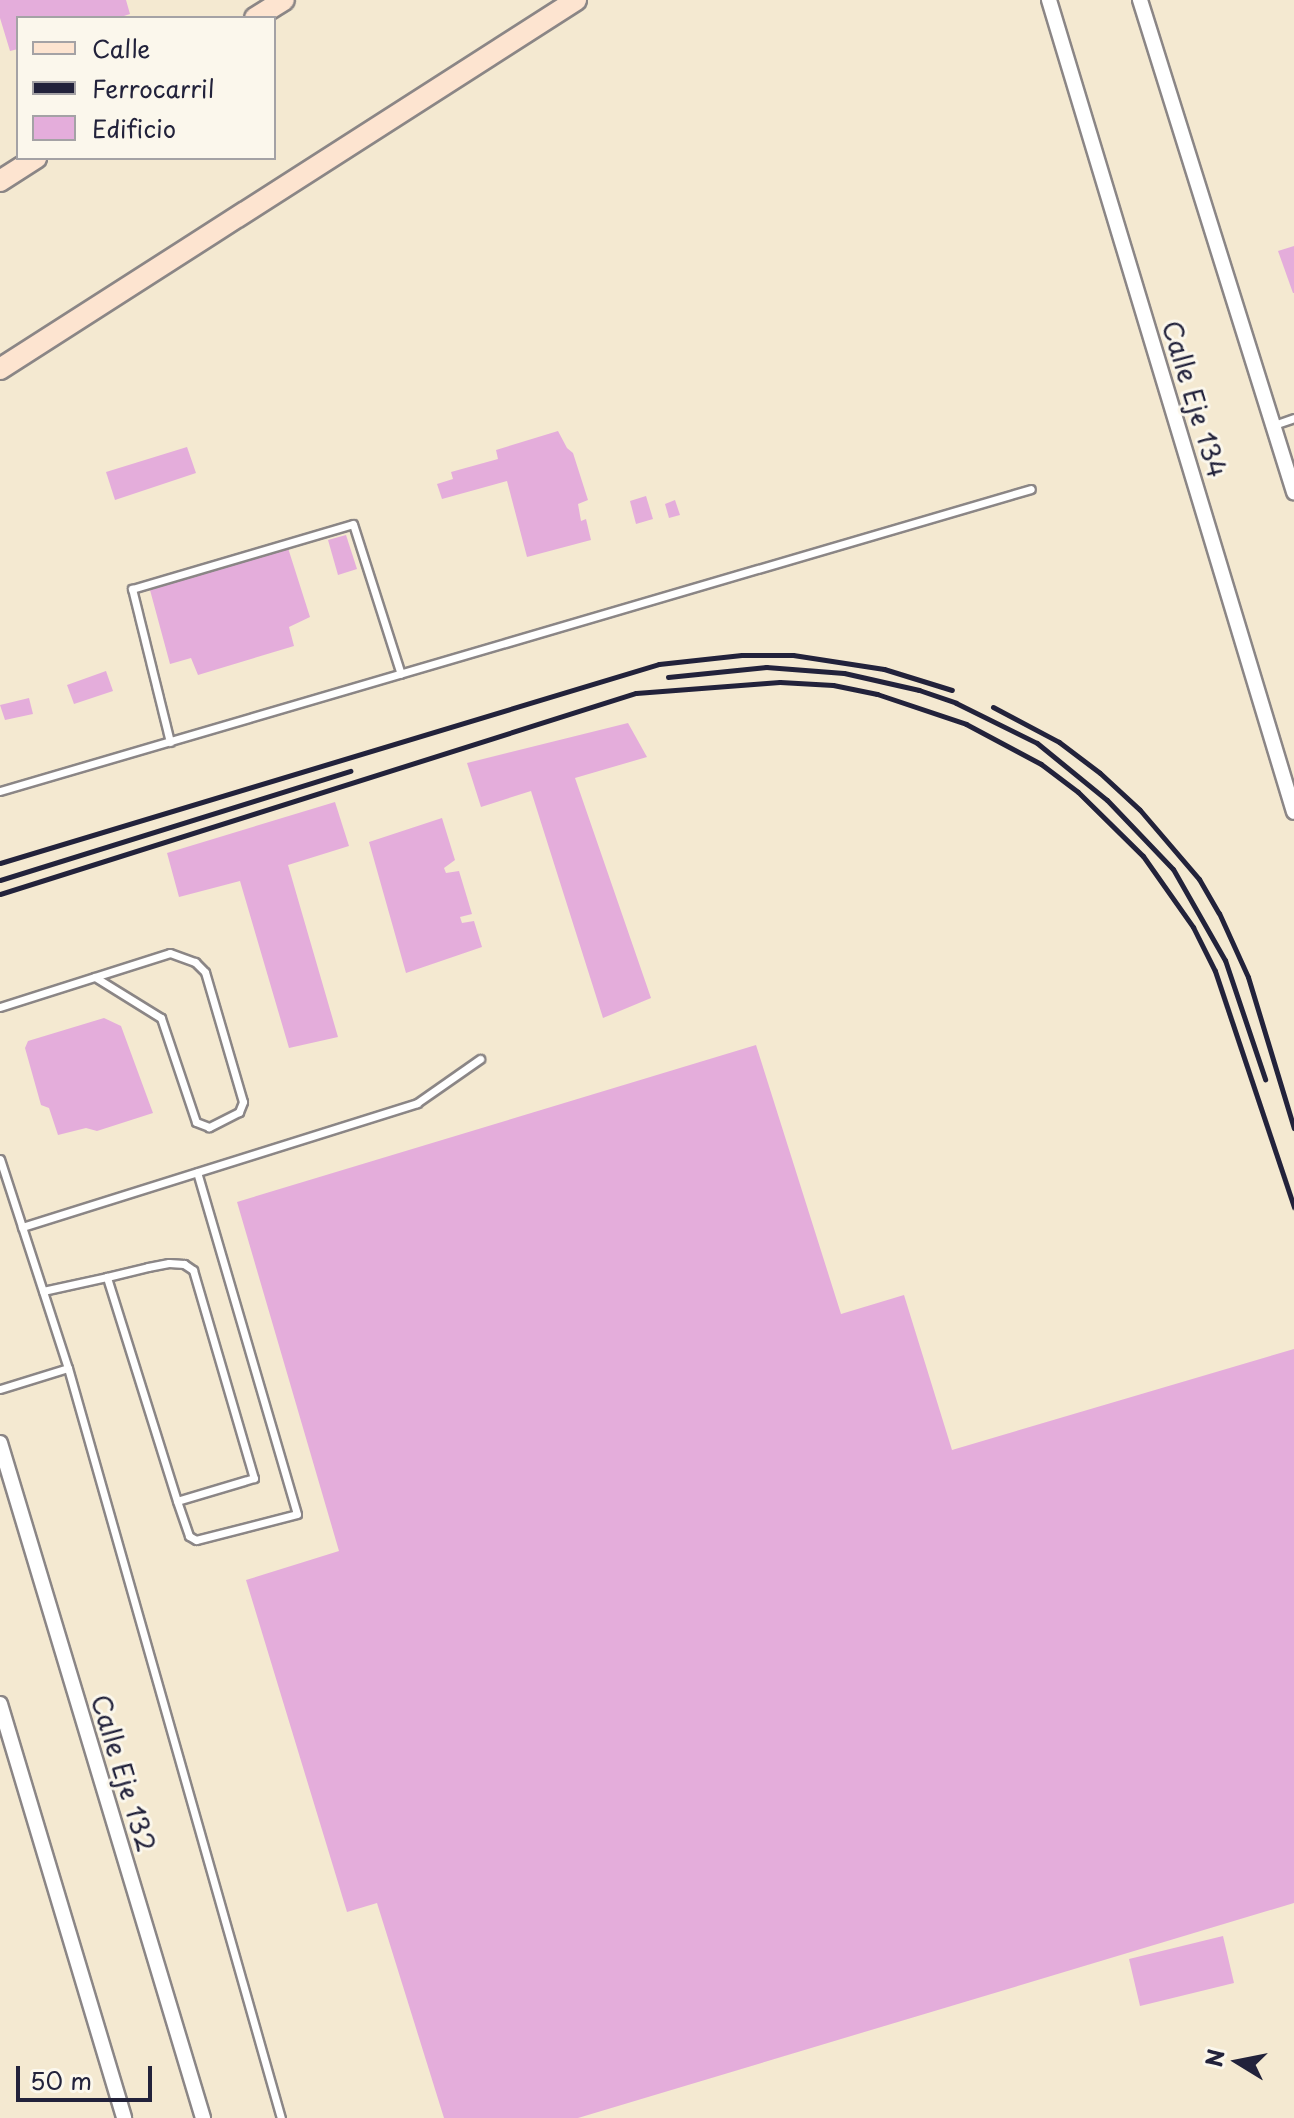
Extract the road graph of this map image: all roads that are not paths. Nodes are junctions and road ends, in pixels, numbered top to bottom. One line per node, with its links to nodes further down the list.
1 (284, 0): 5 (street)
2 (576, 0): 8 (street)
3 (1049, 0): 16 (street, Calle Eje 134)
4 (1140, 0): 10 (street)
5 (258, 16)
6 (33, 160): 7 (street)
7 (0, 181)
8 (0, 369)
9 (1294, 418): 10 (lane)
10 (1273, 425): 12 (street)
11 (1031, 489): 13 (lane)
12 (1294, 492)
13 (401, 674): 14 (lane); 14 (lane)
14 (170, 742): 15 (lane)
15 (0, 791)
16 (1294, 812)
17 (95, 977): 17 (lane); 18 (lane)
18 (0, 1007)
19 (480, 1059): 21 (lane)
20 (0, 1159): 22 (lane)
21 (197, 1172): 22 (lane); 28 (lane)
22 (22, 1227): 24 (lane)
23 (107, 1277): 24 (lane); 28 (lane); 28 (lane)
24 (43, 1291): 25 (lane)
25 (68, 1368): 26 (lane); 32 (lane)
26 (0, 1389)
27 (0, 1443): 31 (street, Calle Eje 132)
28 (177, 1501)
29 (0, 1704): 30 (street)
30 (124, 2118)
31 (203, 2118)
32 (281, 2118)

